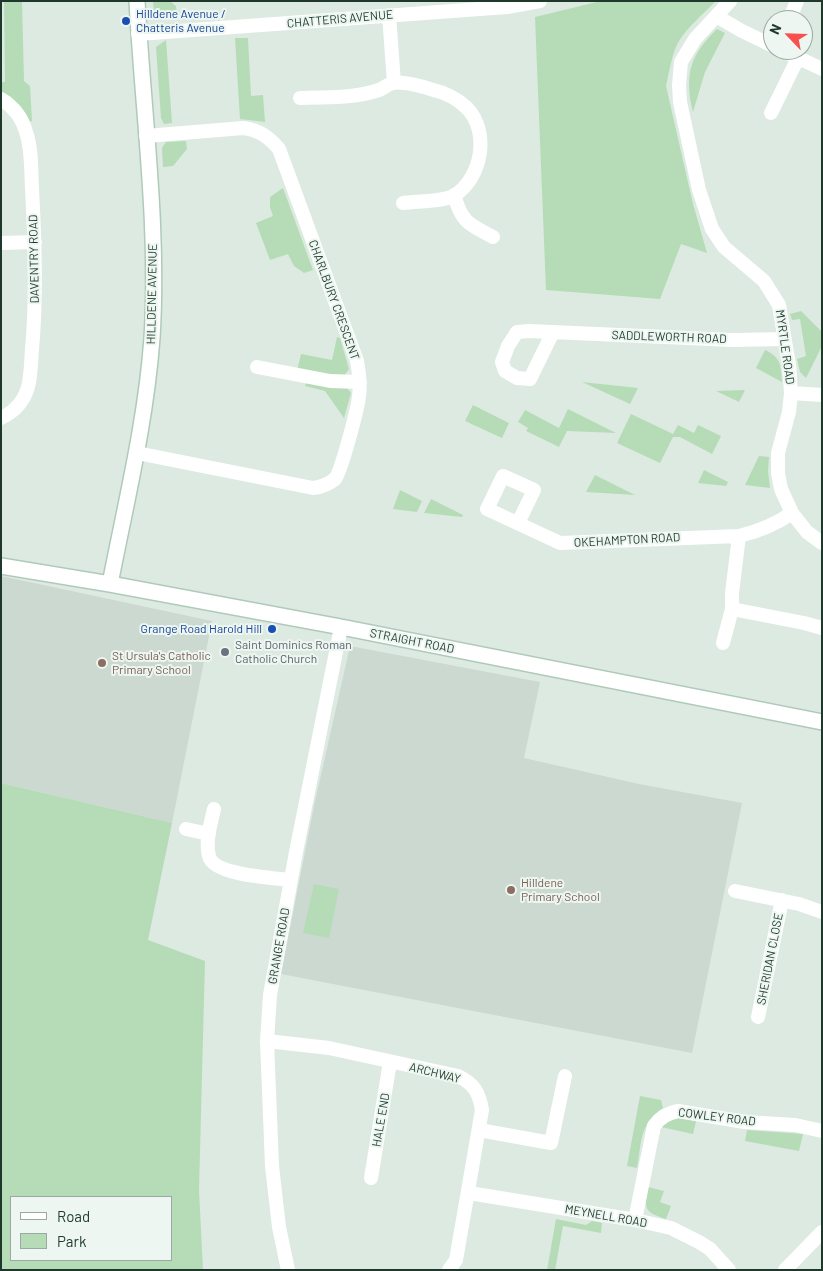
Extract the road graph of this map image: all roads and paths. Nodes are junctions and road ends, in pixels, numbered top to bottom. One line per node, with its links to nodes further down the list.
1 (136, 1): 7 (street, HILLDENE AVENUE)
2 (540, 1): 4 (street, CHATTERIS AVENUE)
3 (730, 1): 6 (street, MYRTLE ROAD)
4 (506, 4): 5 (street, CHATTERIS AVENUE)
5 (389, 15): 7 (street, CHATTERIS AVENUE); 12 (street)
6 (716, 16): 8 (street); 23 (street, MYRTLE ROAD)
7 (138, 34): 16 (street, HILLDENE AVENUE)
8 (763, 41)
9 (797, 60): 15 (street)
10 (802, 60): 11 (street)
11 (822, 69)
12 (394, 83): 13 (street); 17 (street)
13 (300, 98)
14 (1, 99): 20 (street, DAVENTRY ROAD)
15 (771, 113)
16 (146, 136): 25 (street, CHARLBURY CRESCENT); 29 (street, HILLDENE AVENUE)
17 (454, 195): 18 (street); 19 (street)
18 (403, 203)
19 (493, 237)
20 (35, 242): 21 (street); 28 (street, DAVENTRY ROAD)
21 (1, 243)
22 (554, 332): 23 (street, SADDLEWORTH ROAD)
23 (784, 339): 26 (street, MYRTLE ROAD)
24 (256, 367): 25 (street)
25 (360, 382): 29 (street, CHARLBURY CRESCENT)
26 (791, 393): 27 (street); 30 (street, MYRTLE ROAD)
27 (822, 395)
28 (1, 418)
29 (137, 453): 35 (street, HILLDENE AVENUE)
30 (792, 513): 32 (street); 33 (street, MYRTLE ROAD)
31 (518, 523): 32 (street, OKEHAMPTON ROAD)
32 (739, 536): 36 (street)
33 (822, 543)
34 (1, 566): 35 (street, STRAIGHT ROAD)
35 (110, 584): 37 (street, STRAIGHT ROAD)
36 (732, 609): 38 (street); 39 (street)
37 (341, 627): 40 (street, STRAIGHT ROAD); 44 (street, GRANGE ROAD)
38 (822, 628)
39 (723, 643)
40 (822, 722)
41 (214, 809): 43 (street)
42 (186, 828): 43 (street)
43 (209, 834): 44 (street)
44 (291, 880): 49 (street, GRANGE ROAD)
45 (735, 891): 46 (street, SHERIDAN CLOSE)
46 (782, 900): 47 (street, SHERIDAN CLOSE); 48 (street, SHERIDAN CLOSE)
47 (822, 912)
48 (758, 1017)
49 (267, 1041): 50 (street, ARCHWAY); 58 (street, GRANGE ROAD)
50 (390, 1062): 52 (street, ARCHWAY); 54 (street, HALE END)
51 (565, 1076): 52 (street)
52 (479, 1130): 55 (street, ARCHWAY)
53 (822, 1131): 56 (street, COWLEY ROAD)
54 (371, 1178)
55 (469, 1193): 56 (street, MEYNELL ROAD); 59 (street, ARCHWAY)
56 (635, 1220): 60 (street, MEYNELL ROAD)
57 (822, 1232): 61 (street)
58 (288, 1270)
59 (449, 1270)
60 (729, 1270)
61 (784, 1270)

